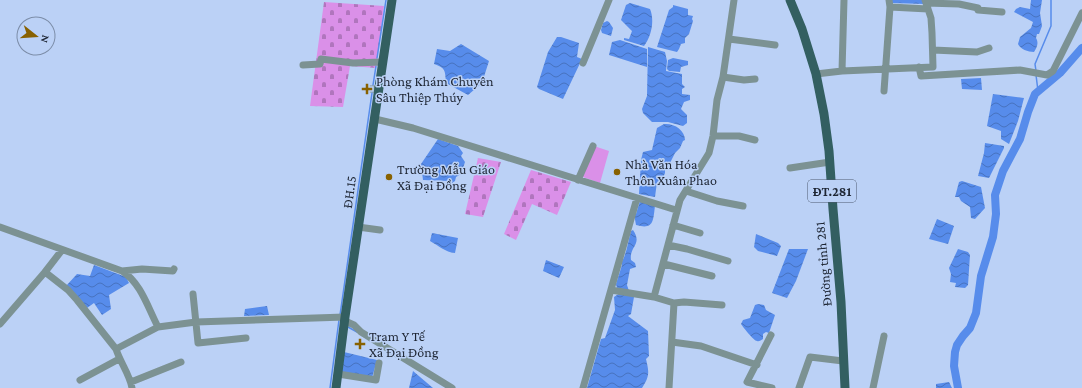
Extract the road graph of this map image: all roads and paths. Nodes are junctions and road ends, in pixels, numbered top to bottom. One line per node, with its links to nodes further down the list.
1 (392, 0): 14 (main road, ĐH.15 / ĐH.15)
2 (608, 0): 15 (street)
3 (734, 0): 10 (street)
4 (790, 0): 20 (main road, Đường tỉnh 281 / ĐT.281)
5 (844, 0): 19 (street)
6 (889, 3): 7 (street); 18 (street)
7 (927, 4): 8 (street); 13 (street)
8 (1002, 12)
9 (1082, 13): 17 (street)
10 (729, 39): 11 (street); 21 (street)
11 (775, 45)
12 (989, 48): 13 (street)
13 (933, 50): 17 (street)
14 (382, 62): 16 (street); 24 (main road, ĐH.15 / ĐH.15)
15 (583, 63)
16 (303, 65)
17 (919, 67): 18 (street)
18 (887, 69): 19 (street); 23 (street)
19 (842, 71): 20 (street)
20 (816, 74): 28 (main road, Đường tỉnh 281 / ĐT.281)
21 (723, 77): 22 (street); 25 (street)
22 (755, 79)
23 (884, 90)
24 (375, 119): 30 (street); 37 (main road, ĐH.15 / ĐH.15)
25 (713, 136): 26 (street); 31 (street)
26 (756, 140)
27 (593, 146): 30 (street)
28 (830, 162): 29 (street); 63 (main road, Đường tỉnh 281 / ĐT.281)
29 (790, 168)
30 (578, 180): 32 (street)
31 (686, 191): 33 (street); 34 (street)
32 (637, 198): 34 (street); 48 (street)
33 (743, 206)
34 (676, 210): 35 (street)
35 (673, 225): 39 (street); 40 (street)
36 (0, 227): 41 (street)
37 (358, 227): 38 (street); 53 (main road, ĐH.15 / ĐH.15)
38 (380, 230)
39 (700, 233)
40 (668, 245): 42 (street); 43 (street)
41 (62, 250): 45 (street); 46 (street)
42 (728, 261)
43 (664, 264): 47 (street); 50 (street)
44 (174, 269): 46 (street)
45 (45, 272): 55 (street); 61 (street)
46 (122, 272): 56 (street)
47 (712, 276)
48 (611, 290): 50 (street); 72 (street)
49 (193, 294): 54 (street)
50 (654, 297): 51 (street)
51 (674, 303): 52 (street); 60 (street)
52 (722, 305)
53 (345, 319): 54 (street); 67 (main road, ĐH.15 / ĐH.15); 71 (street)
54 (196, 322): 56 (street); 59 (street)
55 (0, 324)
56 (158, 327): 61 (street)
57 (771, 335): 66 (street)
58 (884, 336): 77 (street)
59 (246, 338)
60 (672, 342): 66 (street); 73 (street)
61 (116, 349): 62 (street)
62 (119, 359): 68 (street); 69 (street)
63 (843, 361): 75 (street); 76 (main road, Đường tỉnh 281 / ĐT.281)
64 (181, 362): 69 (street)
65 (379, 363): 67 (street)
66 (757, 365): 74 (street)
67 (338, 374): 70 (main road, ĐH.15 / ĐH.15)
68 (80, 380)
69 (131, 385)
70 (337, 386)
71 (452, 388)
72 (583, 388)
73 (669, 388)
74 (772, 388)
75 (799, 388)
76 (844, 388)
77 (872, 388)

